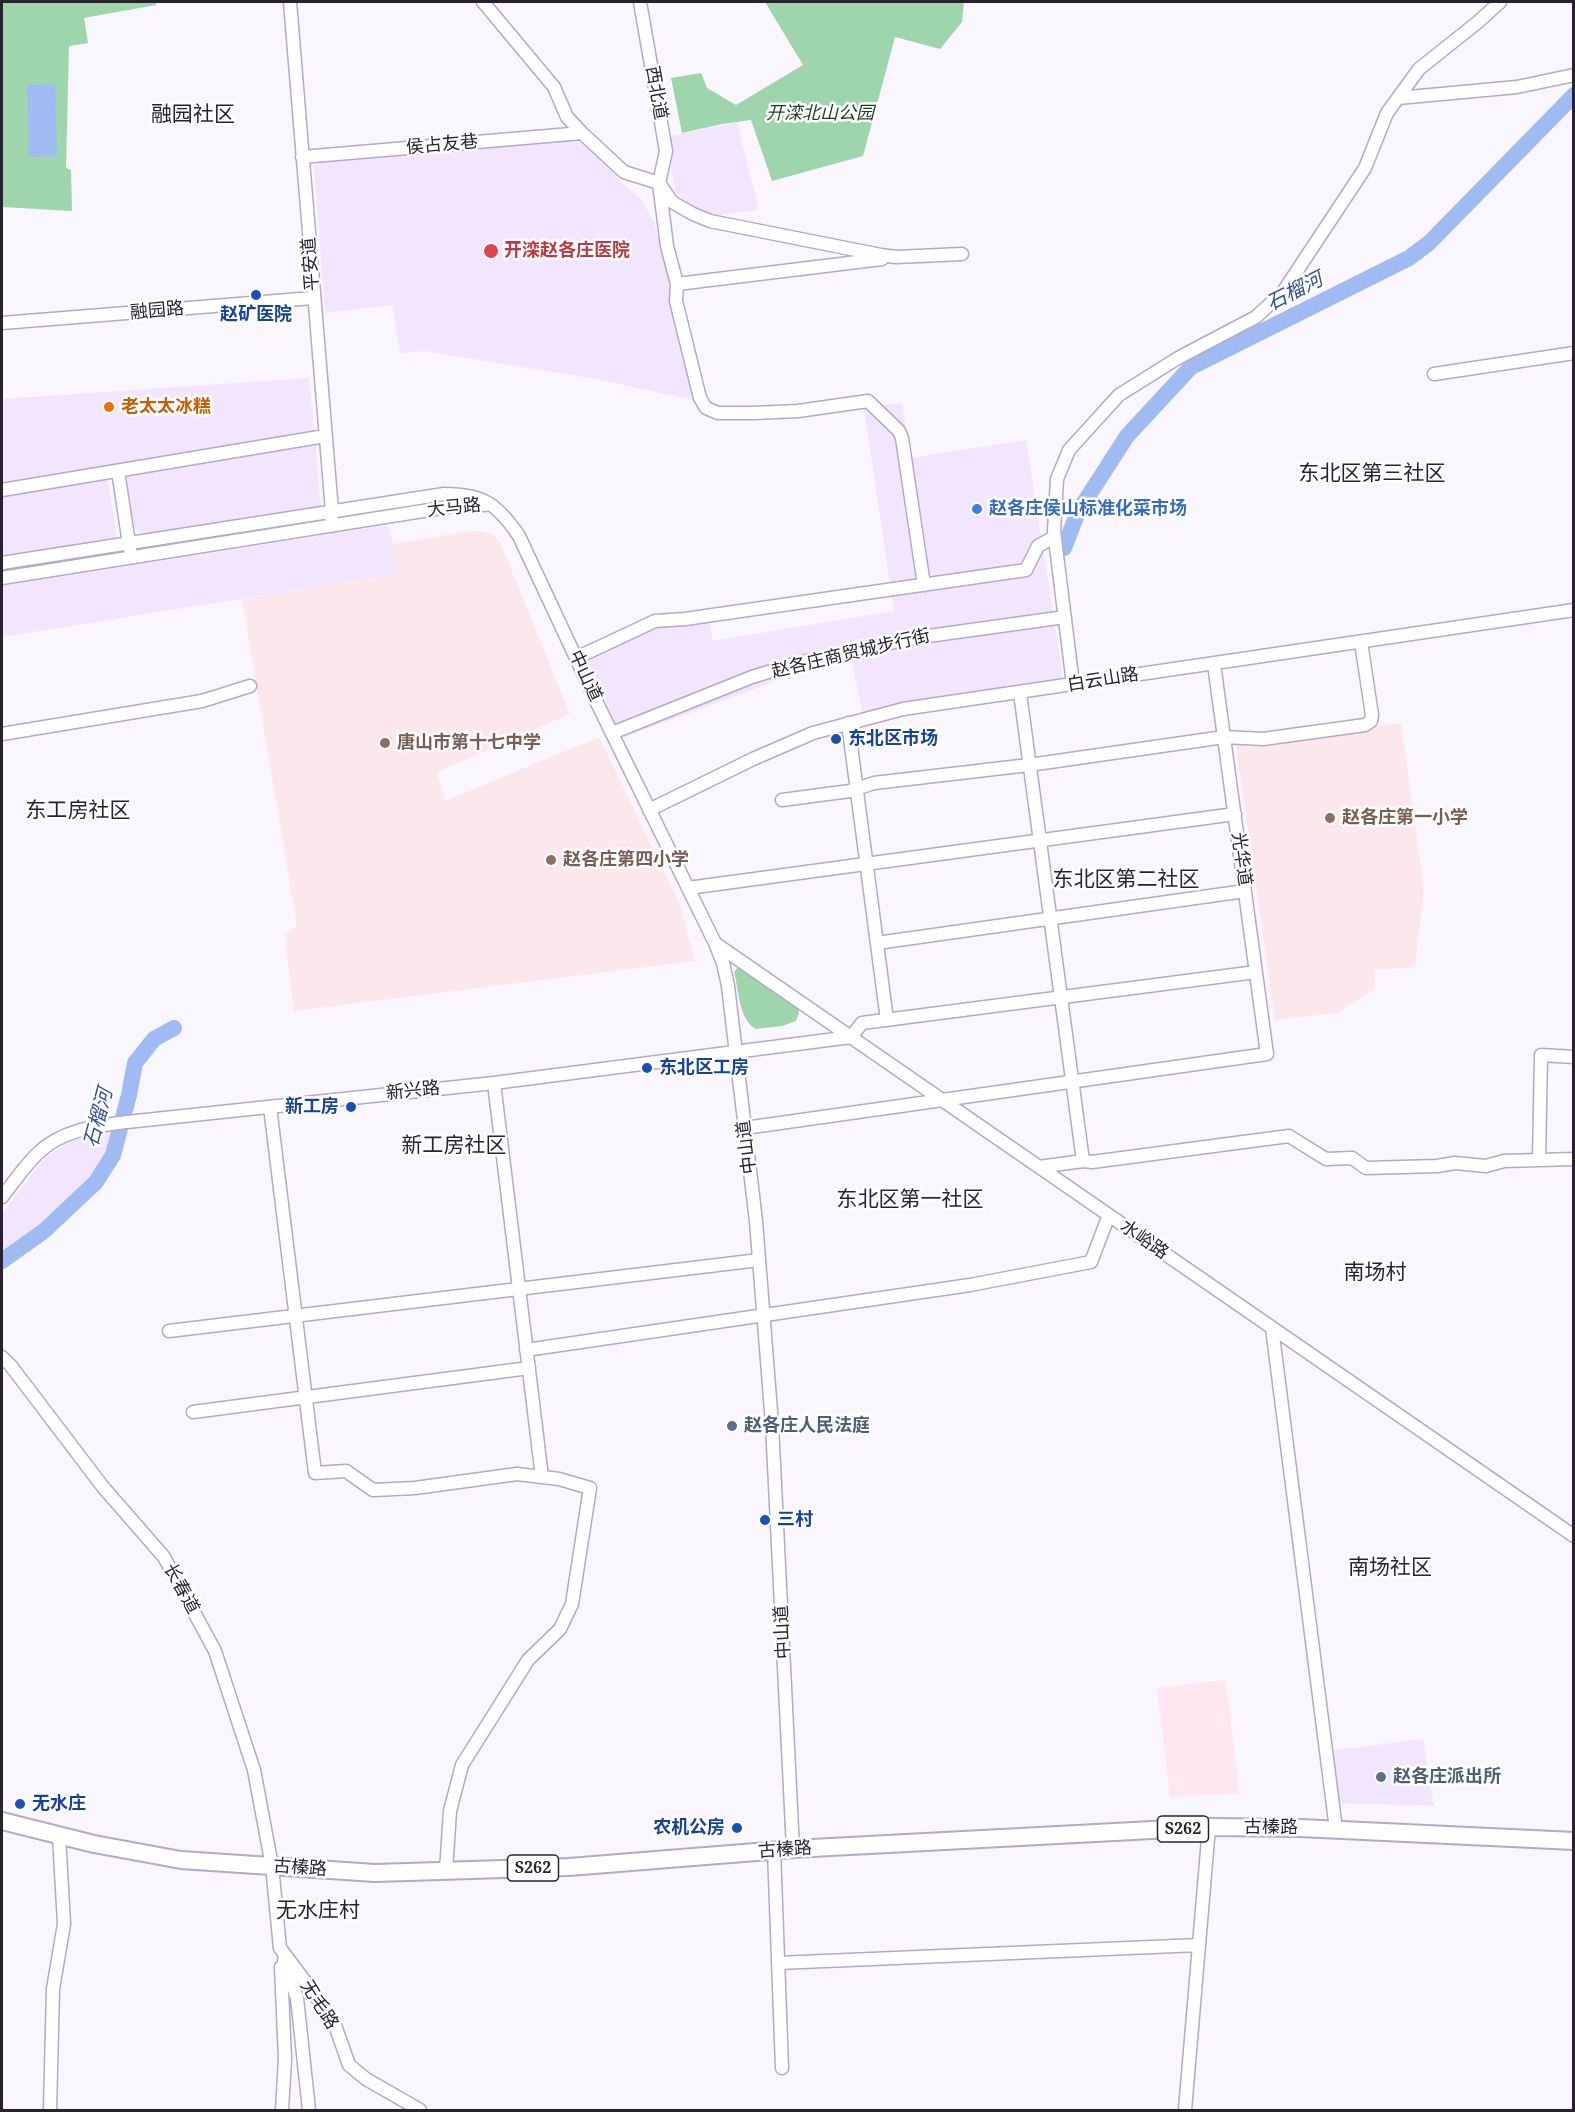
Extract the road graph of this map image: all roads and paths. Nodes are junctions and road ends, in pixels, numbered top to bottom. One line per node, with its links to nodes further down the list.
1 (290, 2): 8 (street, 平安道)
2 (483, 2): 7 (street)
3 (640, 2): 9 (street, 西北道)
4 (1500, 2): 6 (street)
5 (1574, 75): 6 (street)
6 (1398, 98): 23 (street)
7 (582, 134): 8 (street, 侯占友巷); 9 (street)
8 (302, 157): 13 (street, 平安道)
9 (659, 183): 11 (street); 12 (street, 西北道)
10 (962, 254): 11 (street)
11 (896, 257): 12 (street)
12 (677, 284): 28 (street, 西北道)
13 (313, 298): 14 (street, 融园路); 17 (street, 平安道)
14 (2, 323)
15 (1574, 353): 16 (street)
16 (1434, 374)
17 (325, 436): 18 (street); 21 (street, 平安道)
18 (118, 471): 19 (street); 24 (street)
19 (2, 490)
20 (489, 505): 21 (street, 大马路); 22 (street, 大马路); 32 (street, 中山道)
21 (332, 511): 22 (street, 平安道); 24 (street, 大马路)
22 (331, 526): 25 (street, 大马路)
23 (1054, 537): 28 (street); 30 (street)
24 (129, 543): 25 (street); 26 (street, 大马路)
25 (131, 557): 27 (street, 大马路)
26 (2, 562)
27 (2, 578)
28 (924, 585): 32 (street)
29 (1574, 610): 31 (street, 白云山路)
30 (1065, 617): 34 (street); 38 (street, 赵各庄商贸城步行街)
31 (1361, 642): 33 (street, 白云山路); 40 (street)
32 (576, 658): 38 (street, 中山道)
33 (1215, 663): 34 (street, 白云山路); 40 (street, 光华道)
34 (1073, 684): 36 (street, 白云山路)
35 (250, 686): 39 (street)
36 (1020, 693): 37 (street, 白云山路); 41 (street)
37 (848, 723): 42 (street); 44 (street, 白云山路)
38 (612, 733): 44 (street, 中山道)
39 (2, 734)
40 (1224, 737): 41 (street); 45 (street, 光华道)
41 (1029, 765): 42 (street); 46 (street)
42 (857, 789): 43 (street); 47 (street)
43 (782, 800)
44 (649, 810): 48 (street, 中山道)
45 (1234, 814): 46 (street); 49 (street, 光华道)
46 (1040, 840): 47 (street); 50 (street)
47 (867, 864): 48 (street); 52 (street)
48 (688, 888): 51 (street, 中山道)
49 (1245, 891): 50 (street); 53 (street, 光华道)
50 (1050, 918): 52 (street); 54 (street)
51 (715, 943): 56 (street, 水峪路); 57 (street, 中山道)
52 (877, 943): 55 (street)
53 (1256, 972): 54 (street); 59 (street, 光华道)
54 (1060, 997): 55 (street); 59 (street)
55 (887, 1020): 56 (street)
56 (851, 1037): 57 (street, 新兴路); 61 (street, 水峪路)
57 (736, 1053): 60 (street, 新兴路); 63 (street, 中山道)
58 (1574, 1057): 65 (street)
59 (1072, 1082): 61 (street); 66 (street)
60 (494, 1083): 62 (street, 新兴路); 71 (street)
61 (943, 1100): 63 (street); 67 (street, 水峪路)
62 (270, 1107): 68 (street, 新兴路); 72 (street)
63 (745, 1128): 70 (street, 中山道)
64 (1574, 1159): 65 (street)
65 (1539, 1160): 66 (street)
66 (1083, 1161): 67 (street)
67 (1039, 1167): 69 (street, 水峪路)
68 (2, 1197)
69 (1109, 1215): 73 (street); 74 (street, 水峪路)
70 (759, 1260): 71 (street); 73 (street, 中山道)
71 (519, 1289): 72 (street); 76 (street)
72 (296, 1316): 75 (street); 79 (street)
73 (764, 1316): 76 (street); 88 (street, 中山道)
74 (1272, 1328): 82 (street, 水峪路); 85 (street)
75 (169, 1331)
76 (526, 1350): 78 (street)
77 (2, 1357): 90 (street, 长春道)
78 (529, 1368): 79 (street); 81 (street)
79 (306, 1397): 80 (street); 81 (street)
80 (194, 1412)
81 (542, 1477): 91 (street)
82 (1574, 1536)
83 (2, 1821): 86 (main road, 古榛路 / S262)
84 (1209, 1827): 85 (main road, 古榛路 / S262); 88 (main road, 古榛路 / S262); 92 (street)
85 (1336, 1829): 87 (main road, 古榛路 / S262)
86 (59, 1836): 90 (main road, 古榛路 / S262); 96 (street)
87 (1574, 1841)
88 (793, 1849): 89 (main road, 古榛路 / S262)
89 (774, 1850): 91 (main road, 古榛路 / S262); 94 (street)
90 (272, 1866): 91 (main road, 古榛路 / S262); 93 (street)
91 (446, 1871)
92 (1199, 1945): 94 (street); 100 (street)
93 (280, 1947): 97 (street); 98 (street); 99 (street, 无毛路)
94 (778, 1963): 95 (street)
95 (783, 2068)
96 (50, 2110)
97 (282, 2110)
98 (309, 2110)
99 (420, 2110)
100 (1185, 2110)

